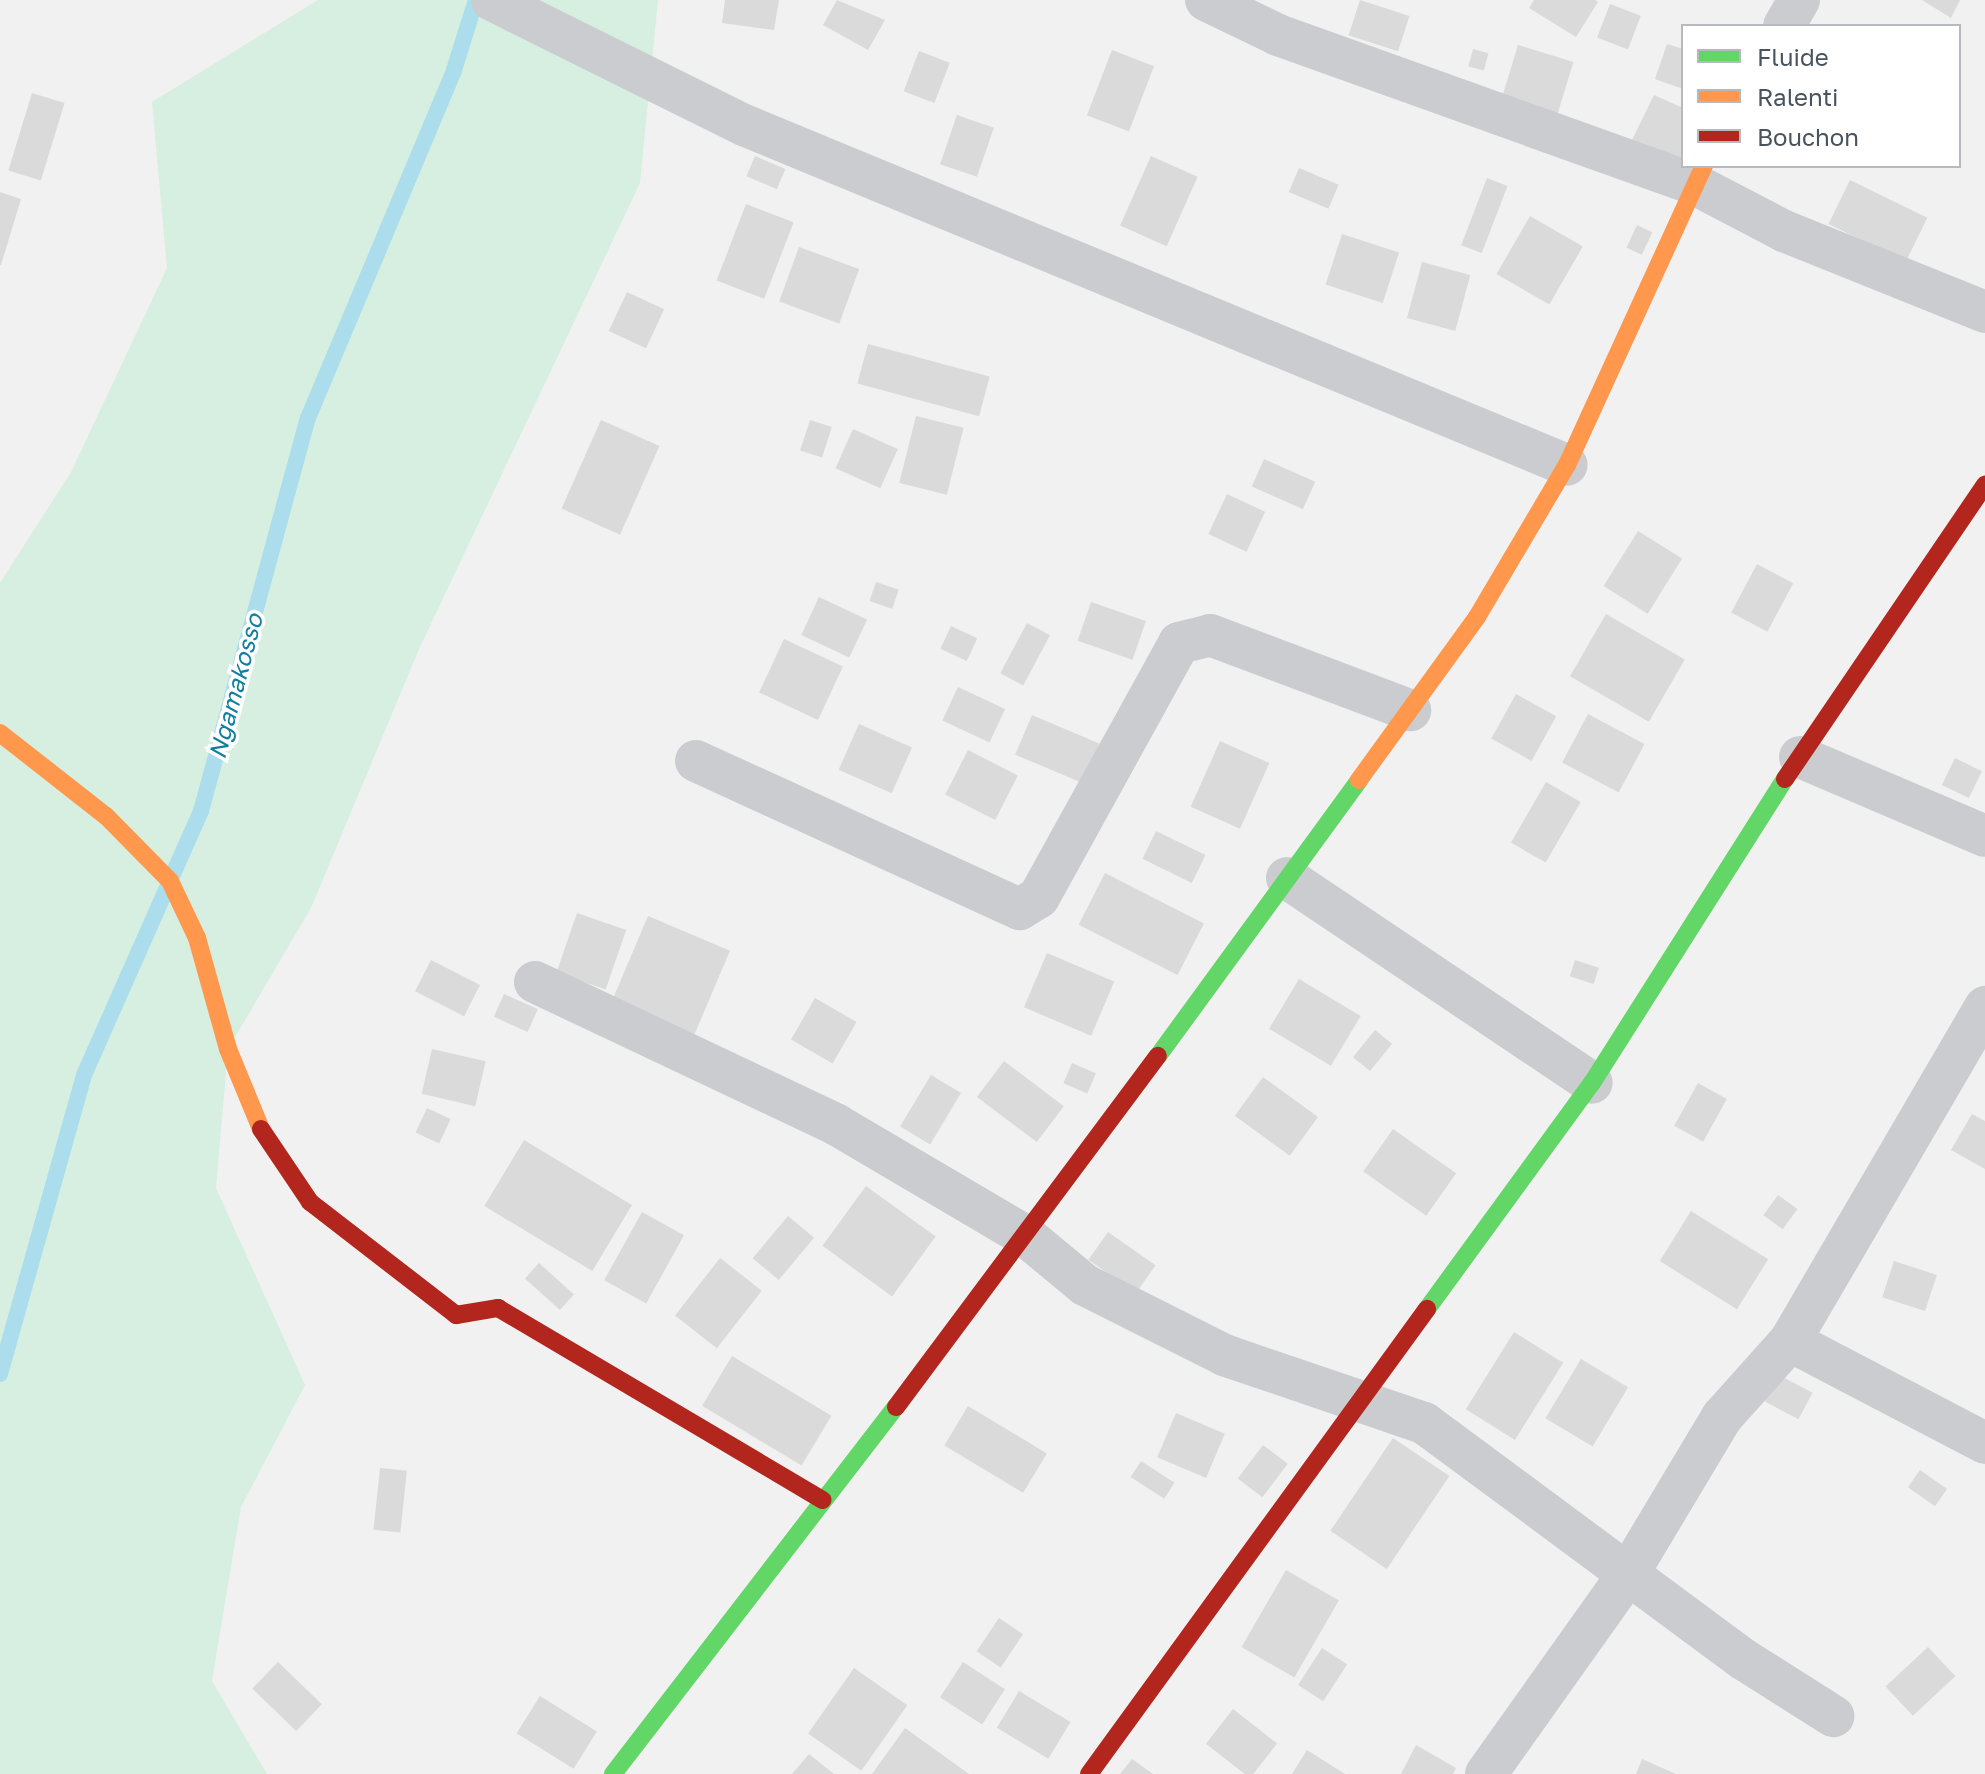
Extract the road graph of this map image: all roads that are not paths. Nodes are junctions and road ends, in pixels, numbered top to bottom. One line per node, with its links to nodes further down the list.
1 (492, 0): 7 (street)
2 (1206, 0): 5 (street)
3 (1799, 0): 4 (street)
4 (1785, 24)
5 (1699, 175): 6 (street); 7 (street)
6 (1985, 312)
7 (1567, 465): 9 (street)
8 (1985, 485): 11 (street)
9 (1410, 710): 12 (street); 14 (street)
10 (0, 733): 22 (street)
11 (1800, 757): 13 (street); 17 (street)
12 (696, 761)
13 (1985, 836)
14 (1287, 878): 17 (street); 18 (street)
15 (535, 982): 18 (street)
16 (1985, 1007): 19 (street)
17 (1592, 1083): 20 (street)
18 (1027, 1237): 20 (street); 22 (street)
19 (1790, 1341): 21 (street); 23 (street)
20 (1363, 1403): 23 (street); 26 (street)
21 (1985, 1443)
22 (823, 1500): 25 (street)
23 (1628, 1574): 24 (street); 27 (street)
24 (1833, 1716)
25 (613, 1774)
26 (1089, 1774)
27 (1486, 1774)

